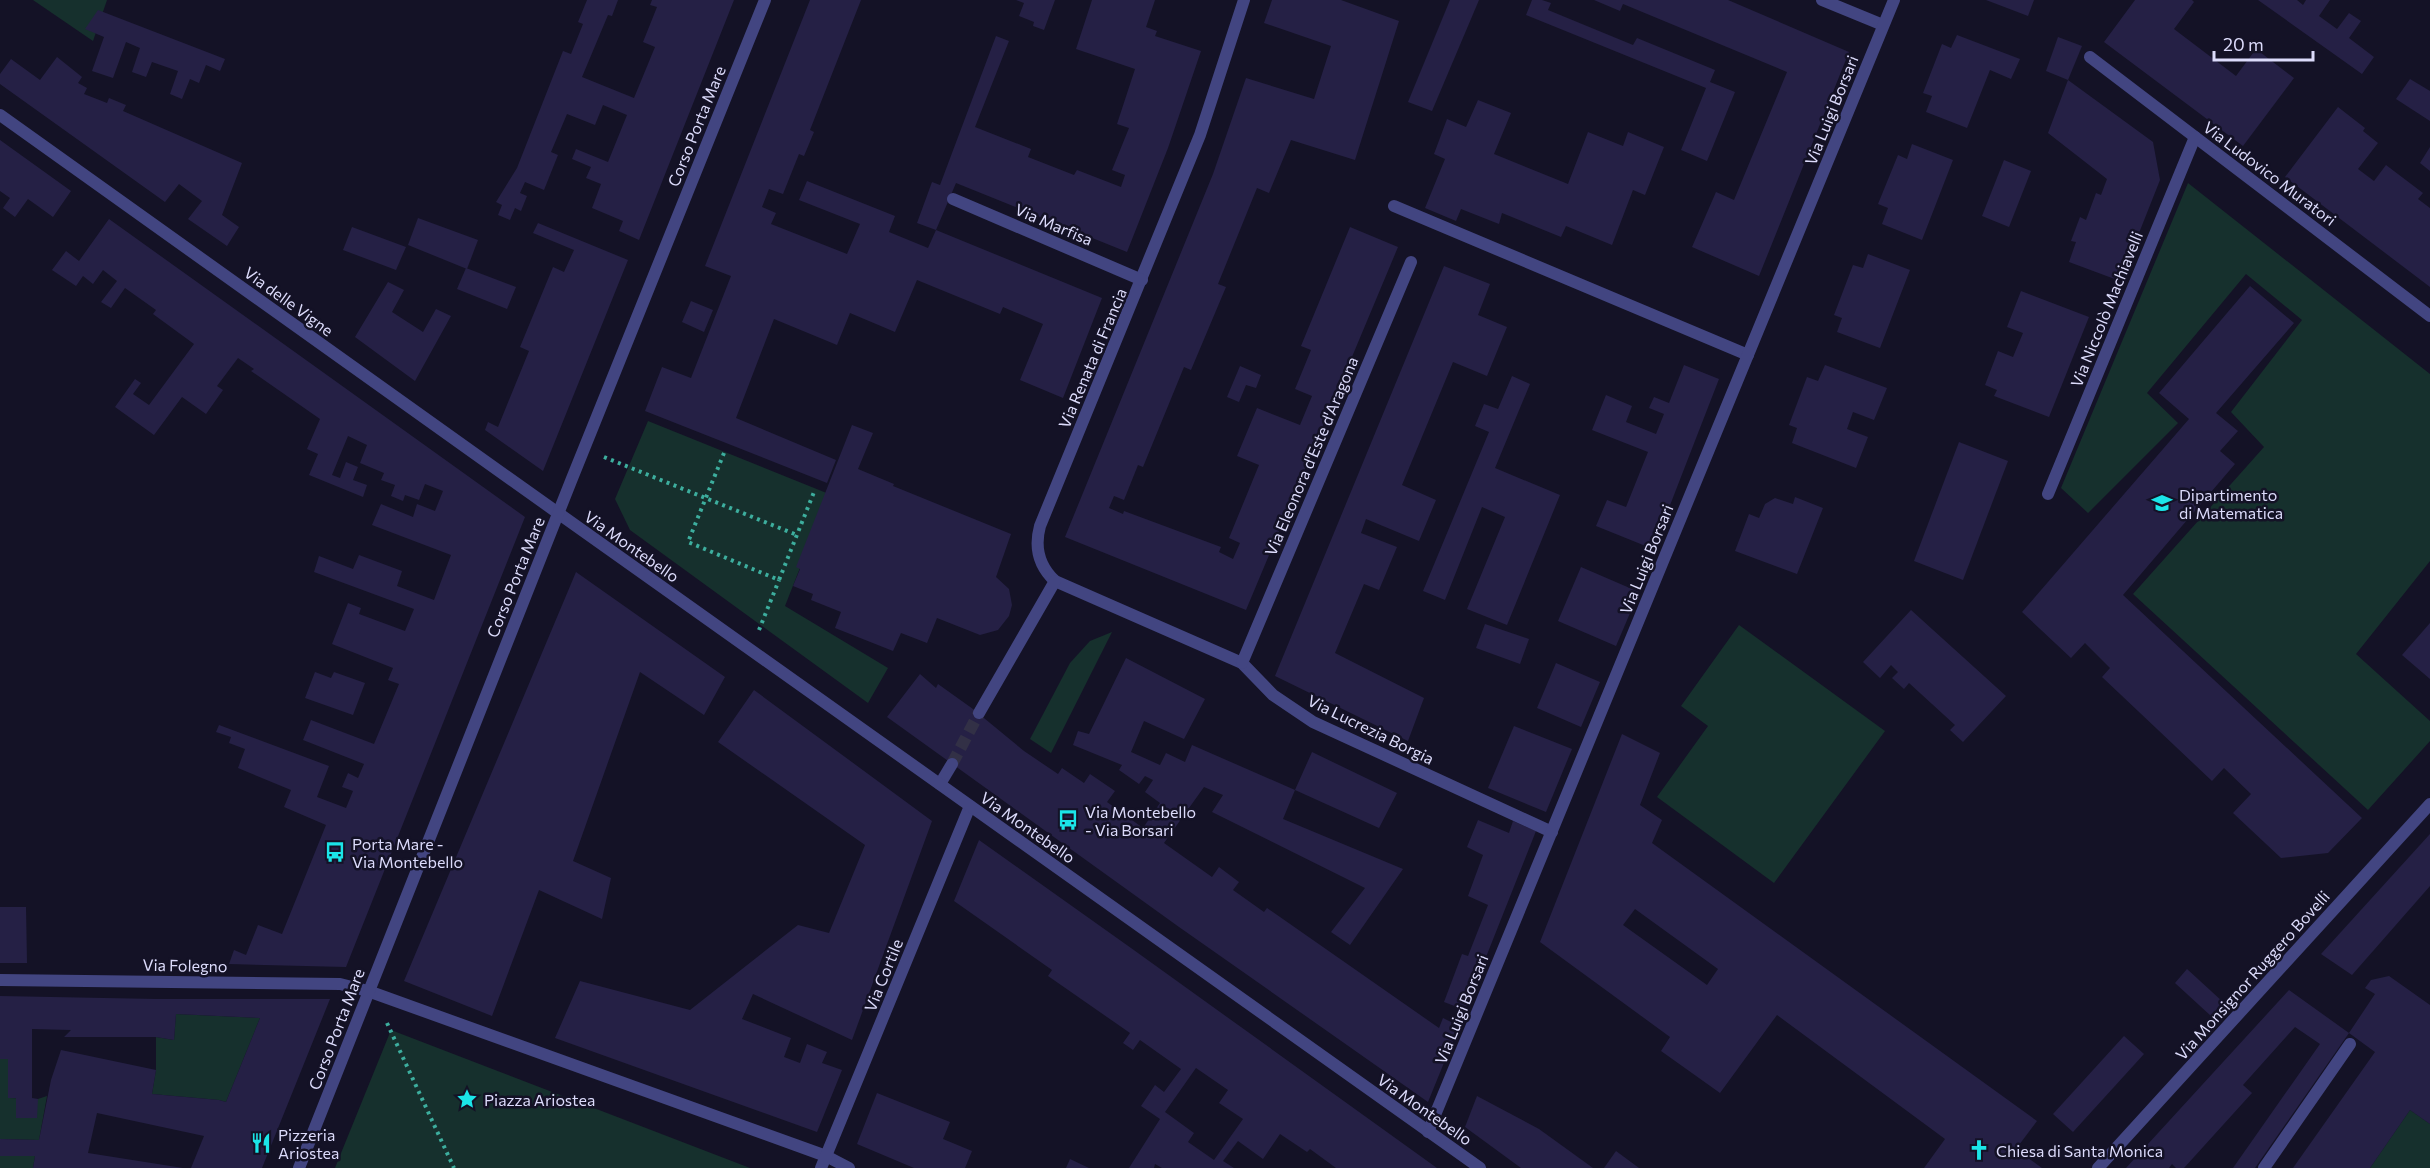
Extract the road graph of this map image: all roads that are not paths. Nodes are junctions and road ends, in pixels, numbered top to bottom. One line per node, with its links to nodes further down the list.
1 (765, 0): 16 (street, Corso Porta Mare)
2 (1244, 0): 12 (street, Via Renata di Francia)
3 (1822, 0): 5 (street)
4 (1894, 0): 5 (street, Via Luigi Borsari)
5 (1883, 26): 14 (street, Via Luigi Borsari)
6 (2090, 57): 8 (street, Via Ludovico Muratori)
7 (0, 115): 16 (street, Via delle Vigne)
8 (2195, 137): 13 (street, Via Ludovico Muratori); 15 (street, Via Niccolò Machiavelli)
9 (953, 199): 12 (street, Via Marfisa)
10 (1394, 206): 14 (street)
11 (1411, 262): 18 (street, Via Eleonora d'Este d'Aragona)
12 (1143, 280): 17 (street, Via Renata di Francia)
13 (2430, 316)
14 (1748, 355): 24 (street, Via Luigi Borsari)
15 (2048, 494)
16 (558, 513): 21 (street, Via Montebello); 26 (street, Corso Porta Mare)
17 (1055, 581): 18 (street, Via Lucrezia Borgia); 19 (street)
18 (1242, 663): 24 (street, Via Lucrezia Borgia)
19 (979, 713)
20 (952, 764): 21 (street)
21 (940, 784): 23 (street, Via Montebello)
22 (2430, 804): 33 (street, Via Monsignor Ruggero Bovelli)
23 (970, 806): 28 (street, Via Montebello); 29 (street, Via Cortile)
24 (1551, 832): 28 (street, Via Luigi Borsari)
25 (0, 980): 26 (street, Via Folegno)
26 (369, 991): 29 (street); 30 (street, Corso Porta Mare)
27 (2350, 1044): 34 (street)
28 (1428, 1132): 32 (street, Via Montebello)
29 (824, 1162): 31 (street)
30 (299, 1168)
31 (849, 1168)
32 (1480, 1168)
33 (2098, 1168)
34 (2264, 1168)

